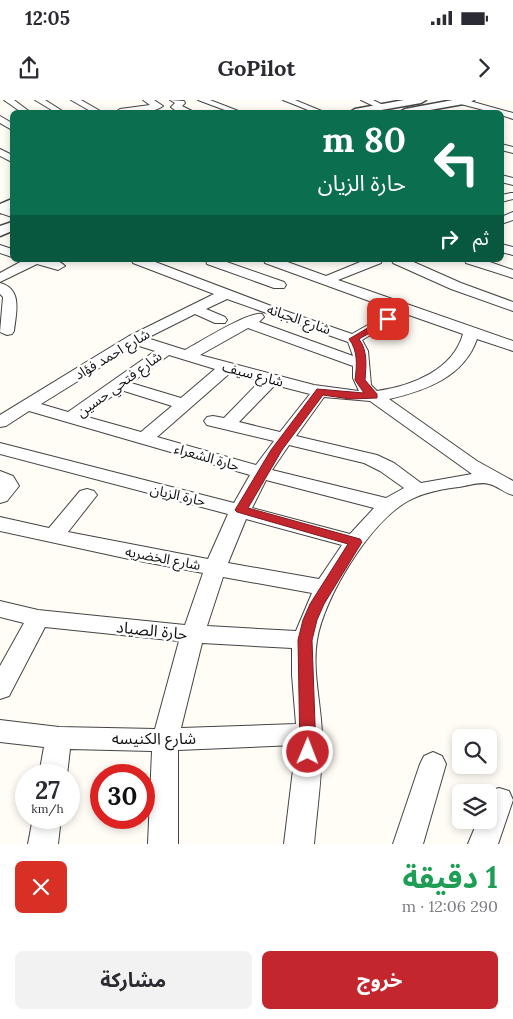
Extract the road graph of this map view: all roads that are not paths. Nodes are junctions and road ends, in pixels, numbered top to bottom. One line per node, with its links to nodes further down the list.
1 (8, 100): 14 (street)
2 (39, 100): 15 (street)
3 (75, 100): 16 (street)
4 (147, 100): 18 (street)
5 (174, 100): 19 (street)
6 (202, 100): 20 (street)
7 (287, 100): 21 (street)
8 (365, 100): 13 (street)
9 (421, 100): 13 (street)
10 (428, 100): 11 (street)
11 (454, 102): 23 (street); 24 (street)
12 (116, 104): 17 (street)
13 (384, 107): 22 (street)
14 (23, 110)
15 (56, 110)
16 (94, 110)
17 (128, 110)
18 (149, 110)
19 (184, 110)
20 (231, 110)
21 (314, 110)
22 (367, 110)
23 (414, 110)
24 (488, 110)
25 (0, 119): 26 (street)
26 (10, 133)
27 (0, 152): 28 (street)
28 (10, 163)
29 (32, 262): 46 (street)
30 (43, 262): 40 (street)
31 (143, 262): 45 (street, شارع الجبانه)
32 (210, 262): 45 (street)
33 (218, 262): 48 (street)
34 (276, 262): 43 (street)
35 (343, 262): 42 (street)
36 (372, 262): 42 (street)
37 (402, 262): 41 (street)
38 (424, 262): 41 (street)
39 (477, 262): 44 (street)
40 (58, 266)
41 (413, 267): 52 (street)
42 (358, 268): 47 (street)
43 (304, 272): 47 (street); 48 (street)
44 (513, 274)
45 (184, 277): 50 (street, شارع الجبانه)
46 (0, 278)
47 (327, 280): 54 (street)
48 (279, 285): 51 (street)
49 (0, 287): 58 (street)
50 (227, 292): 51 (street, شارع الجبانه); 53 (street, شارع احمد فؤاد)
51 (247, 301): 55 (street, شارع الجبانه)
52 (513, 307)
53 (194, 309): 56 (street); 60 (street, شارع احمد فؤاد)
54 (405, 309): 59 (street); 61 (street)
55 (270, 310): 57 (street); 61 (street, شارع الجبانه)
56 (220, 320)
57 (246, 322): 64 (street); 65 (street)
58 (7, 331)
59 (471, 332): 62 (street); 70 (street, شارع سيف)
60 (134, 339): 63 (street, شارع سيف); 72 (street, شارع احمد فؤاد)
61 (353, 339): 65 (street)
62 (513, 346)
63 (166, 350): 64 (street, شارع سيف); 68 (street, شارع فتحي حسين)
64 (186, 356): 66 (street, شارع سيف)
65 (361, 364): 70 (street)
66 (227, 367): 67 (street, شارع سيف); 71 (street)
67 (271, 379): 69 (street, شارع سيف); 75 (street)
68 (118, 384): 71 (street); 74 (street, شارع فتحي حسين)
69 (320, 391): 70 (street, شارع سيف); 75 (street)
70 (374, 396): 80 (street)
71 (184, 404): 76 (street)
72 (26, 405): 73 (street, شارع احمد فؤاد); 74 (street, حارة الشعراء)
73 (3, 417)
74 (72, 418): 76 (street, حارة الشعراء)
75 (285, 438): 78 (street); 81 (street)
76 (143, 440): 78 (street, حارة الشعراء)
77 (0, 448): 86 (street, حارة الزيان)
78 (262, 473): 85 (street, حارة الشعراء); 86 (street)
79 (0, 477): 84 (street)
80 (490, 477): 81 (street); 82 (street)
81 (418, 490): 85 (street)
82 (513, 490)
83 (87, 496): 88 (street)
84 (0, 497)
85 (388, 505): 89 (street)
86 (241, 510): 89 (street, حارة الزيان); 90 (street)
87 (0, 524): 88 (street, شارع الخضريه)
88 (54, 536): 90 (street, شارع الخضريه)
89 (356, 542): 91 (street)
90 (216, 568): 91 (street, شارع الخضريه); 94 (street)
91 (326, 588): 95 (street)
92 (0, 609): 93 (street, حارة الصياد)
93 (38, 618): 94 (street, حارة الصياد); 96 (street)
94 (192, 634): 95 (street, حارة الصياد); 100 (street)
95 (305, 640): 98 (street)
96 (0, 689)
97 (0, 731): 99 (street, شارع الكنيسه)
98 (309, 734): 100 (street, شارع الكنيسه); 107 (street)
99 (58, 738): 100 (street, شارع الكنيسه); 101 (street)
100 (166, 740): 106 (street)
101 (54, 764)
102 (432, 764): 108 (street)
103 (499, 800): 109 (street)
104 (45, 829): 105 (street)
105 (43, 844)
106 (164, 844)
107 (299, 844)
108 (408, 844)
109 (483, 844)

